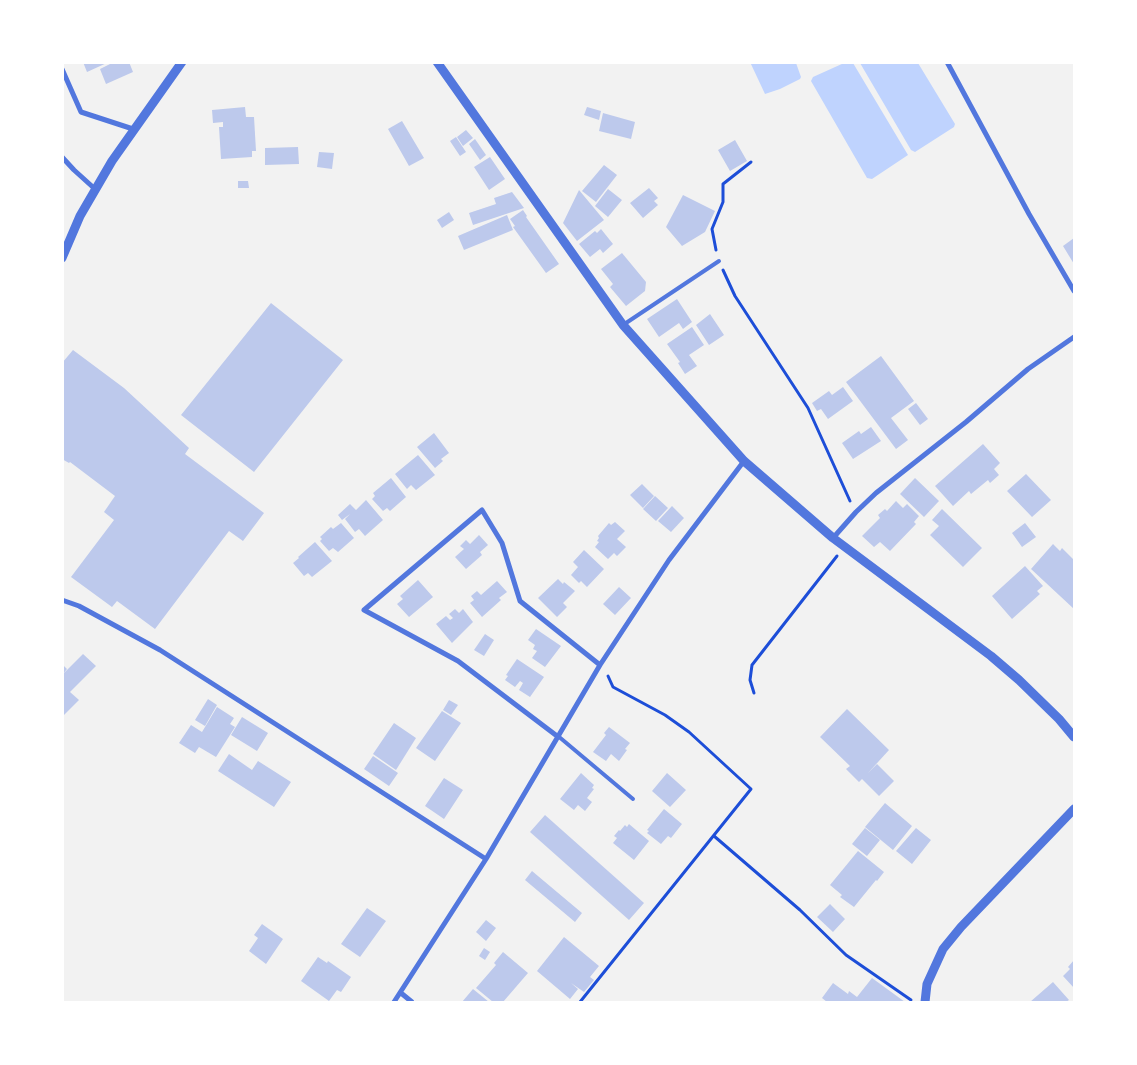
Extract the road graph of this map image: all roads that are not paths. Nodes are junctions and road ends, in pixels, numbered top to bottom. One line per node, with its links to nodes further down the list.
1 (182, 62): 5 (street)
2 (437, 62): 11 (street)
3 (947, 62): 10 (street)
4 (62, 69): 5 (street)
5 (133, 129): 7 (street)
6 (62, 158): 7 (street)
7 (95, 189): 8 (street)
8 (62, 258)
9 (719, 261): 11 (lane)
10 (1074, 291)
11 (623, 325): 13 (street)
12 (1074, 337): 14 (street)
13 (744, 461): 14 (street); 16 (street)
14 (833, 538): 18 (street)
15 (62, 600): 21 (street)
16 (600, 665): 17 (street); 17 (street)
17 (557, 736): 19 (lane); 21 (street)
18 (1074, 737)
19 (633, 799)
20 (1074, 809): 25 (street)
21 (486, 859): 22 (street)
22 (401, 993): 23 (street); 24 (street)
23 (394, 1002)
24 (412, 1002)
25 (925, 1002)

